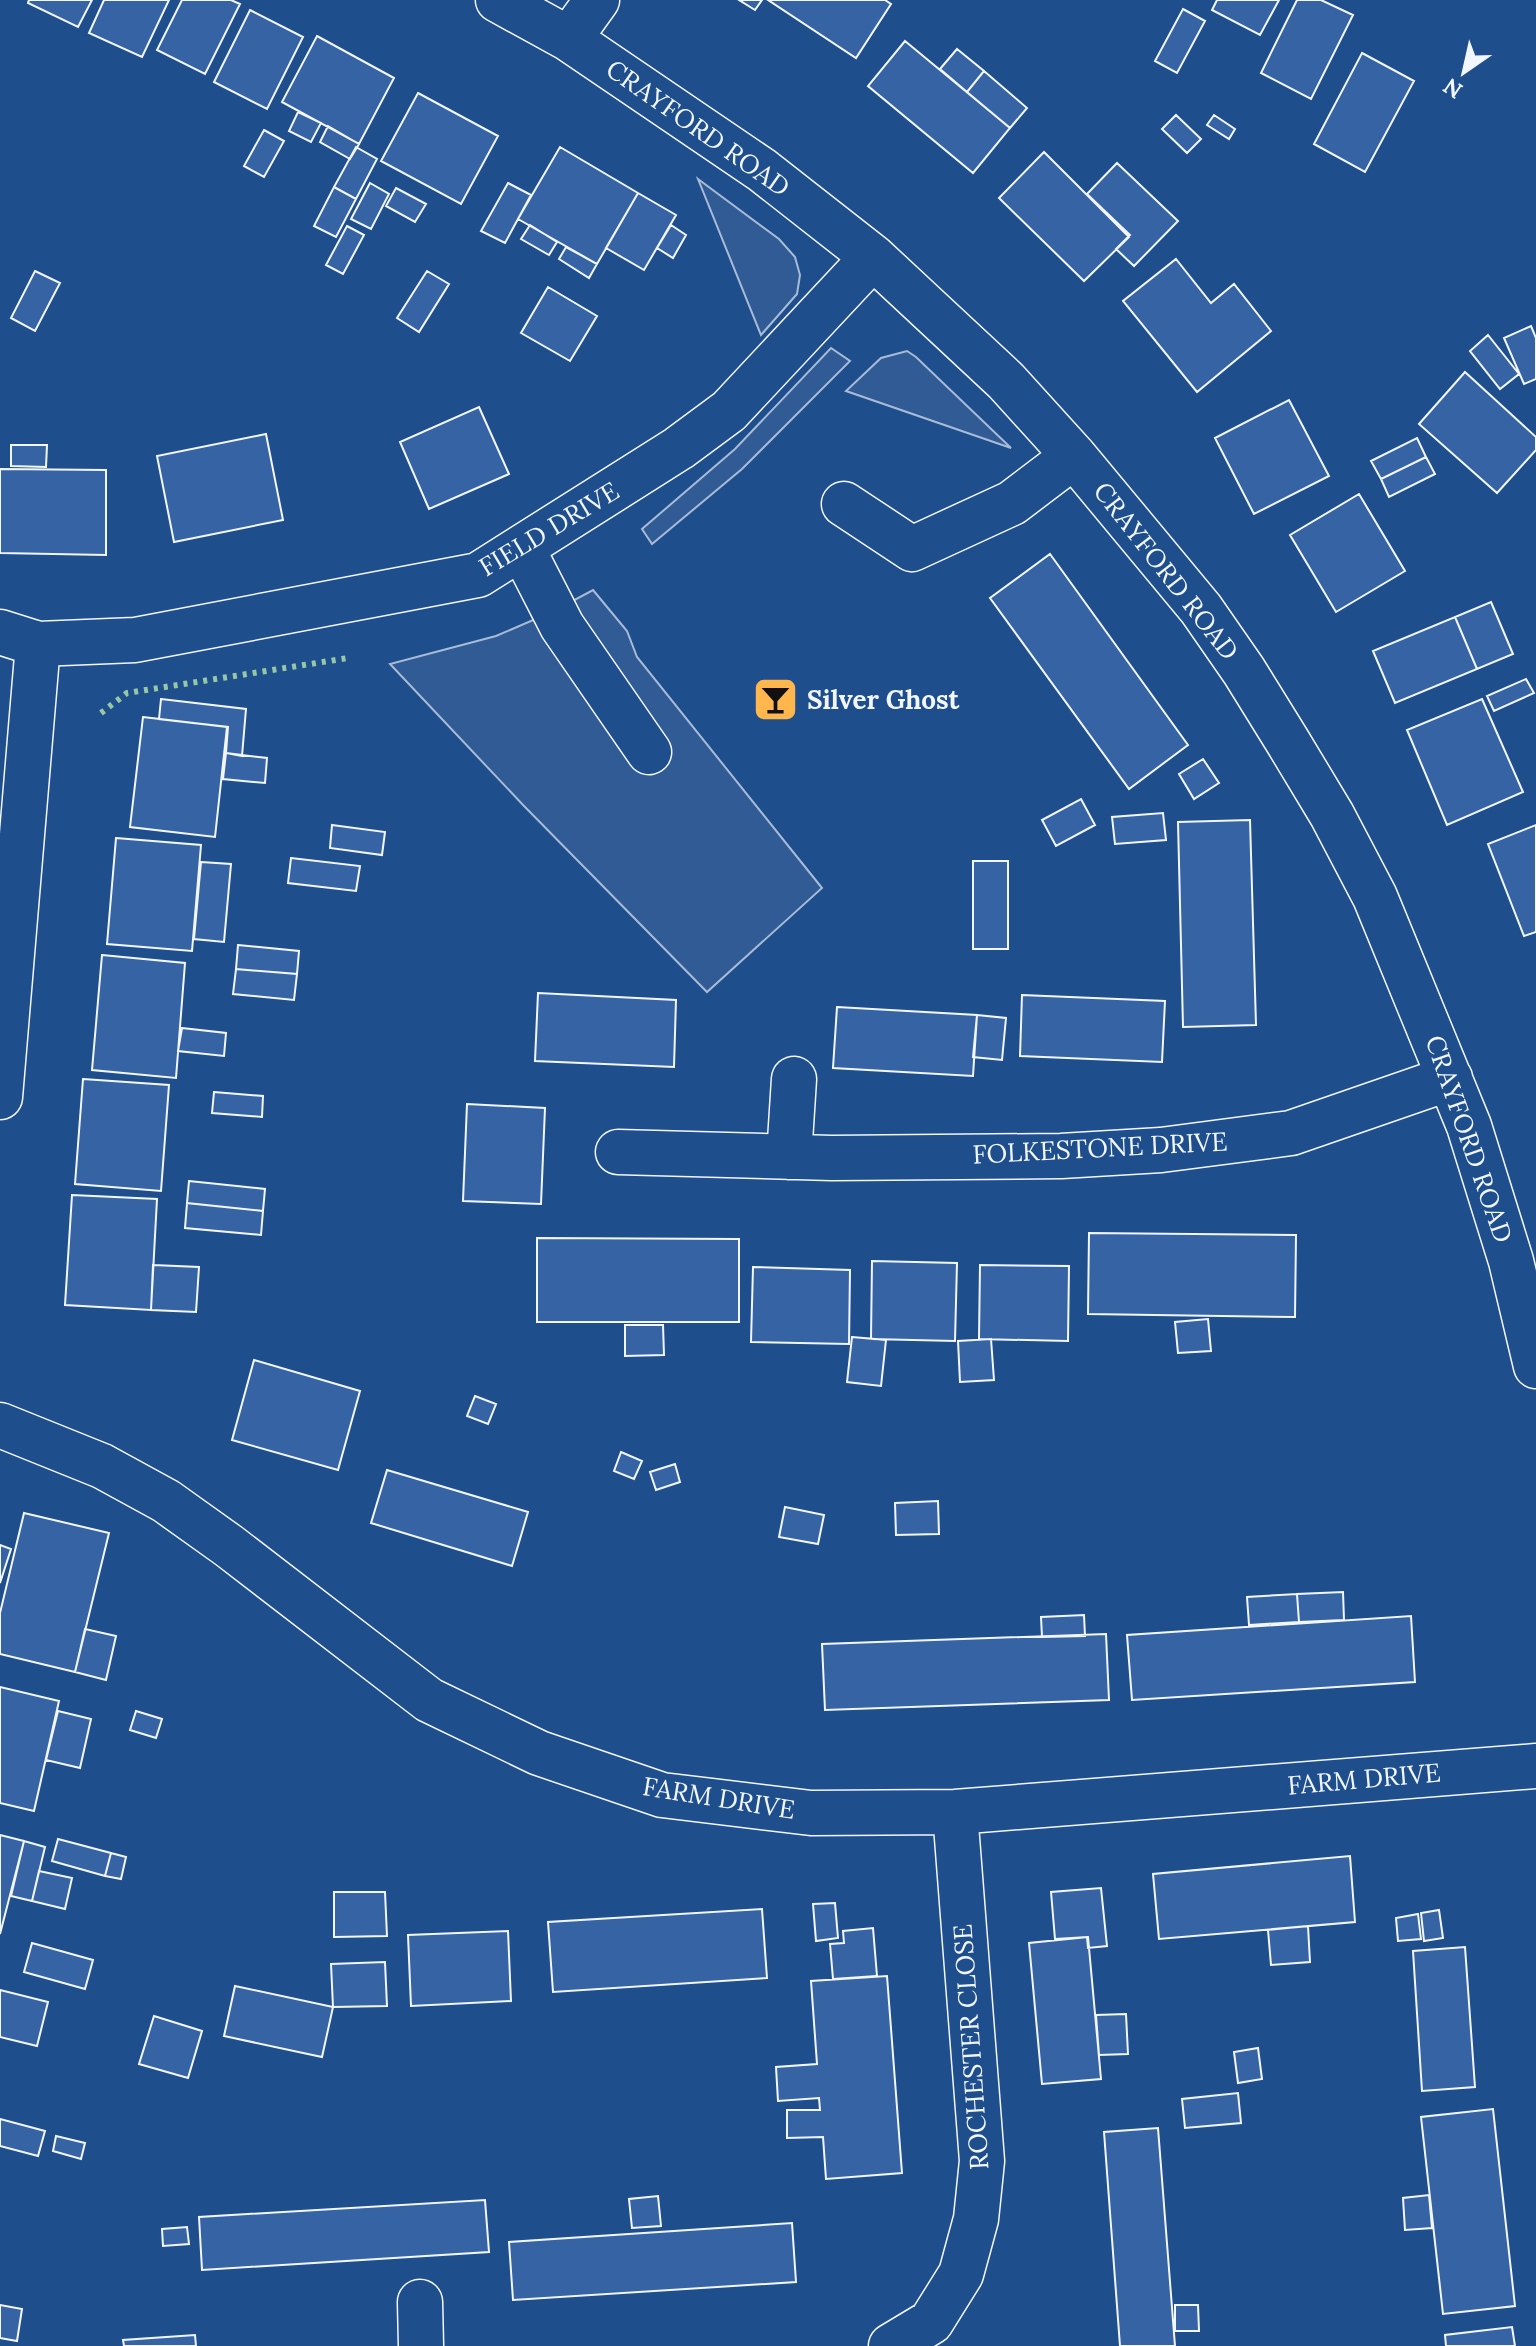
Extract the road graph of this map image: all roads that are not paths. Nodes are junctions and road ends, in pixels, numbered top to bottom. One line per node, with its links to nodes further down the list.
1 (498, 0): 3 (street, CRAYFORD ROAD)
2 (597, 0): 3 (street)
3 (569, 39): 4 (street, CRAYFORD ROAD)
4 (873, 257): 5 (street, CRAYFORD ROAD); 7 (street, FIELD DRIVE)
5 (1074, 456): 6 (street); 10 (street, CRAYFORD ROAD)
6 (844, 504)
7 (522, 548): 8 (street, FIELD DRIVE); 9 (street)
8 (19, 638): 12 (street)
9 (649, 752)
10 (1450, 1078): 14 (street, FOLKESTONE DRIVE); 15 (street, CRAYFORD ROAD)
11 (794, 1079): 14 (street)
12 (0, 1097)
13 (618, 1152): 14 (street, FOLKESTONE DRIVE)
14 (789, 1157)
15 (1536, 1366)
16 (0, 1425): 18 (street, FARM DRIVE)
17 (1536, 1766): 18 (street, FARM DRIVE)
18 (955, 1812): 21 (street, ROCHESTER CLOSE)
19 (420, 2302): 20 (street)
20 (421, 2346)
21 (891, 2346)

